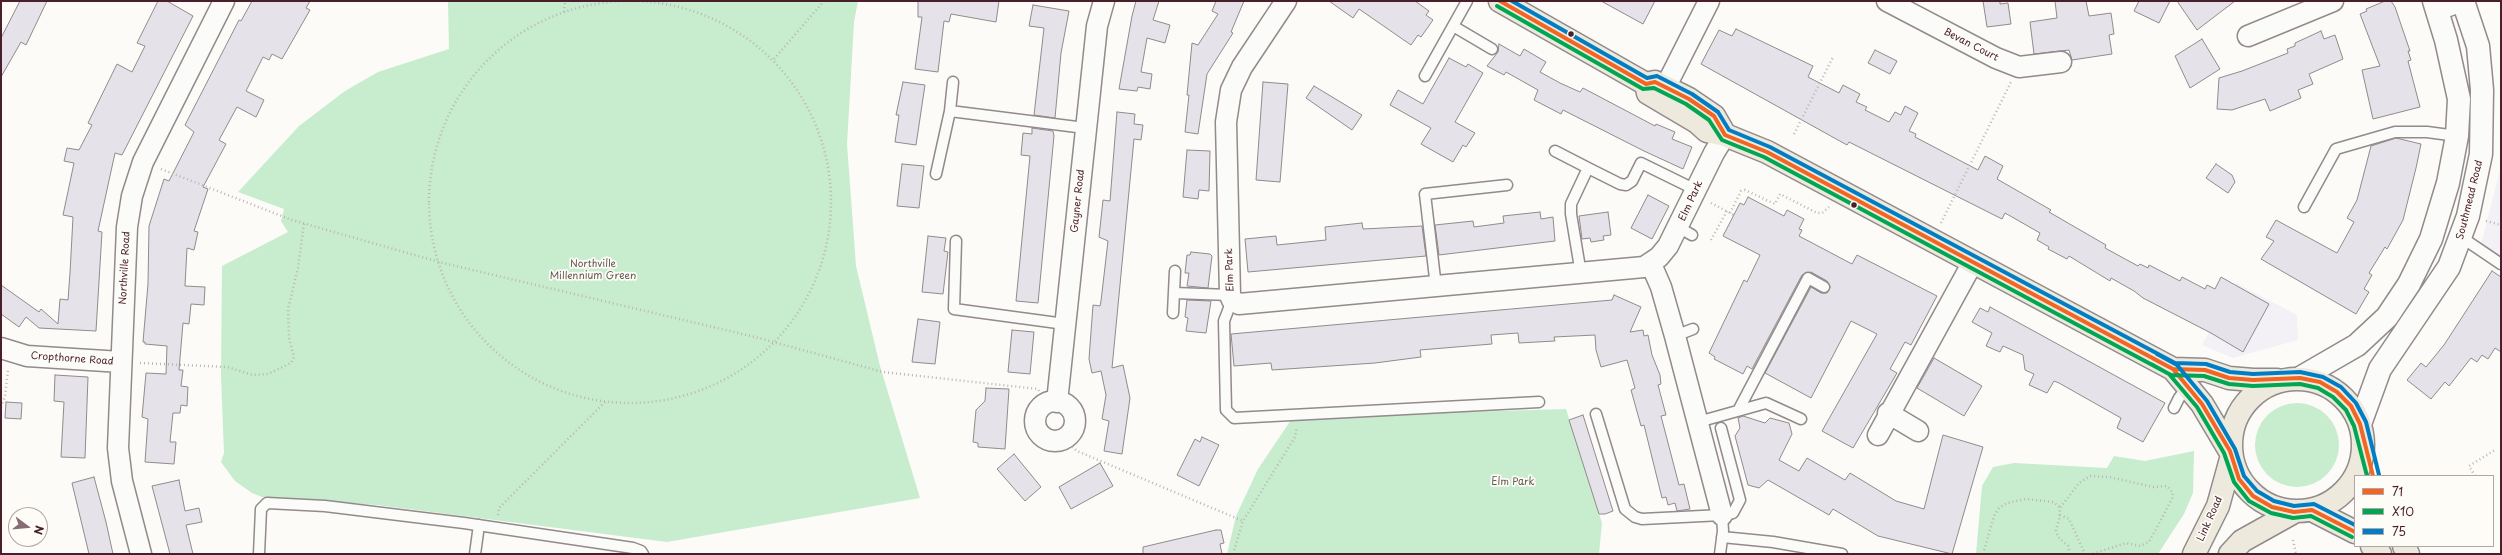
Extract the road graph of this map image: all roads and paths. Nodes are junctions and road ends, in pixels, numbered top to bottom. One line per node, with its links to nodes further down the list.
1 (224, 1): 30 (street, Northville Road)
2 (565, 1): 13 (path)
3 (824, 1): 18 (path)
4 (1104, 1): 25 (street, Gayner Road)
5 (1286, 1): 55 (street, Elm Park)
6 (1467, 1): 14 (lane)
7 (1500, 1): 23 (main road)
8 (1709, 1): 23 (street)
9 (1887, 1): 20 (street, Bevan Court)
10 (2333, 1): 15 (street)
11 (2463, 1): 12 (street); 42 (main road, Southmead Road)
12 (2435, 5): 28 (main road)
13 (564, 12): 18 (path); 46 (path)
14 (1453, 26): 16 (lane); 21 (lane)
15 (2248, 36)
16 (1492, 49)
17 (1834, 57): 26 (path)
18 (774, 59): 58 (path)
19 (2061, 62): 20 (street, Bevan Court)
20 (2019, 67): 43 (path)
21 (1425, 76)
22 (953, 82): 24 (lane)
23 (1656, 85): 27 (main road)
24 (950, 112): 25 (lane); 32 (lane)
25 (1085, 128): 57 (street, Gayner Road)
26 (1794, 134)
27 (1725, 135): 34 (street, Elm Park); 43 (main road)
28 (2457, 136): 36 (lane); 62 (main road)
29 (1556, 151): 31 (lane)
30 (143, 162): 40 (path); 60 (street, Northville Road)
31 (1588, 168): 34 (lane); 51 (lane)
32 (936, 174)
33 (1507, 185): 52 (lane)
34 (1702, 196): 37 (path); 48 (street, Elm Park)
35 (1829, 207): 37 (path)
36 (2304, 207)
37 (1728, 212): 38 (path); 44 (path)
38 (1734, 215)
39 (2492, 222): 41 (path)
40 (304, 223): 46 (path); 60 (path)
41 (2501, 225)
42 (2461, 238): 49 (lane); 77 (main road, Southmead Road)
43 (1932, 239): 47 (main road)
44 (1711, 240)
45 (956, 241): 57 (lane)
46 (440, 262): 58 (path); 64 (path)
47 (1973, 262): 61 (main road); 72 (street)
48 (1651, 264): 51 (street, Elm Park); 74 (street)
49 (2501, 264)
50 (1175, 271): 54 (lane)
51 (1581, 274): 52 (street, Elm Park)
52 (1436, 287): 55 (street, Elm Park)
53 (1824, 287): 69 (lane)
54 (1174, 293): 55 (lane); 56 (lane)
55 (1231, 297): 70 (lane)
56 (1173, 313)
57 (1065, 324): 66 (street, Gayner Road)
58 (775, 342): 64 (path); 66 (path)
59 (6, 350): 60 (street, Cropthorne Road); 67 (path)
60 (121, 362): 98 (street, Northville Road)
61 (2173, 370): 62 (main road); 63 (main road)
62 (2291, 379): 77 (main road); 83 (main road)
63 (2188, 386): 68 (lane); 83 (main road)
64 (605, 402): 92 (path)
65 (1539, 402): 70 (lane)
66 (1051, 403): 79 (street); 79 (street, Gayner Road)
67 (1, 408)
68 (2174, 408)
69 (1739, 409): 73 (lane); 74 (lane)
70 (1296, 413): 93 (path)
71 (1596, 414): 90 (lane)
72 (1888, 414): 76 (street); 78 (street)
73 (1801, 419)
74 (1698, 422): 82 (street)
75 (1721, 428): 80 (lane)
76 (1918, 431)
77 (2362, 434): 84 (main road); 85 (main road)
78 (1878, 435)
79 (1063, 439): 93 (path)
80 (1727, 448): 82 (lane); 90 (lane)
81 (2495, 450): 86 (path)
82 (1707, 452): 90 (street)
83 (2231, 455): 89 (main road); 109 (main road, Link Road)
84 (2356, 475)
85 (2373, 475)
86 (2474, 475)
87 (2354, 478): 89 (main road)
88 (2060, 508): 91 (path); 105 (path); 108 (path)
89 (2303, 511): 95 (main road); 110 (main road)
90 (1722, 515): 96 (lane)
91 (2060, 515): 106 (path); 107 (path)
92 (498, 518)
93 (1242, 521): 102 (path)
94 (479, 526): 99 (lane); 100 (lane); 101 (lane)
95 (2354, 532)
96 (1722, 537): 103 (lane); 104 (lane)
97 (2293, 540): 111 (path)
98 (141, 554)
99 (259, 554)
100 (475, 554)
101 (643, 554)
102 (1233, 554)
103 (1720, 554)
104 (1842, 554)
105 (1983, 554)
106 (2070, 554)
107 (2085, 554)
108 (2092, 554)
109 (2194, 554)
110 (2230, 554)
111 (2296, 554)

